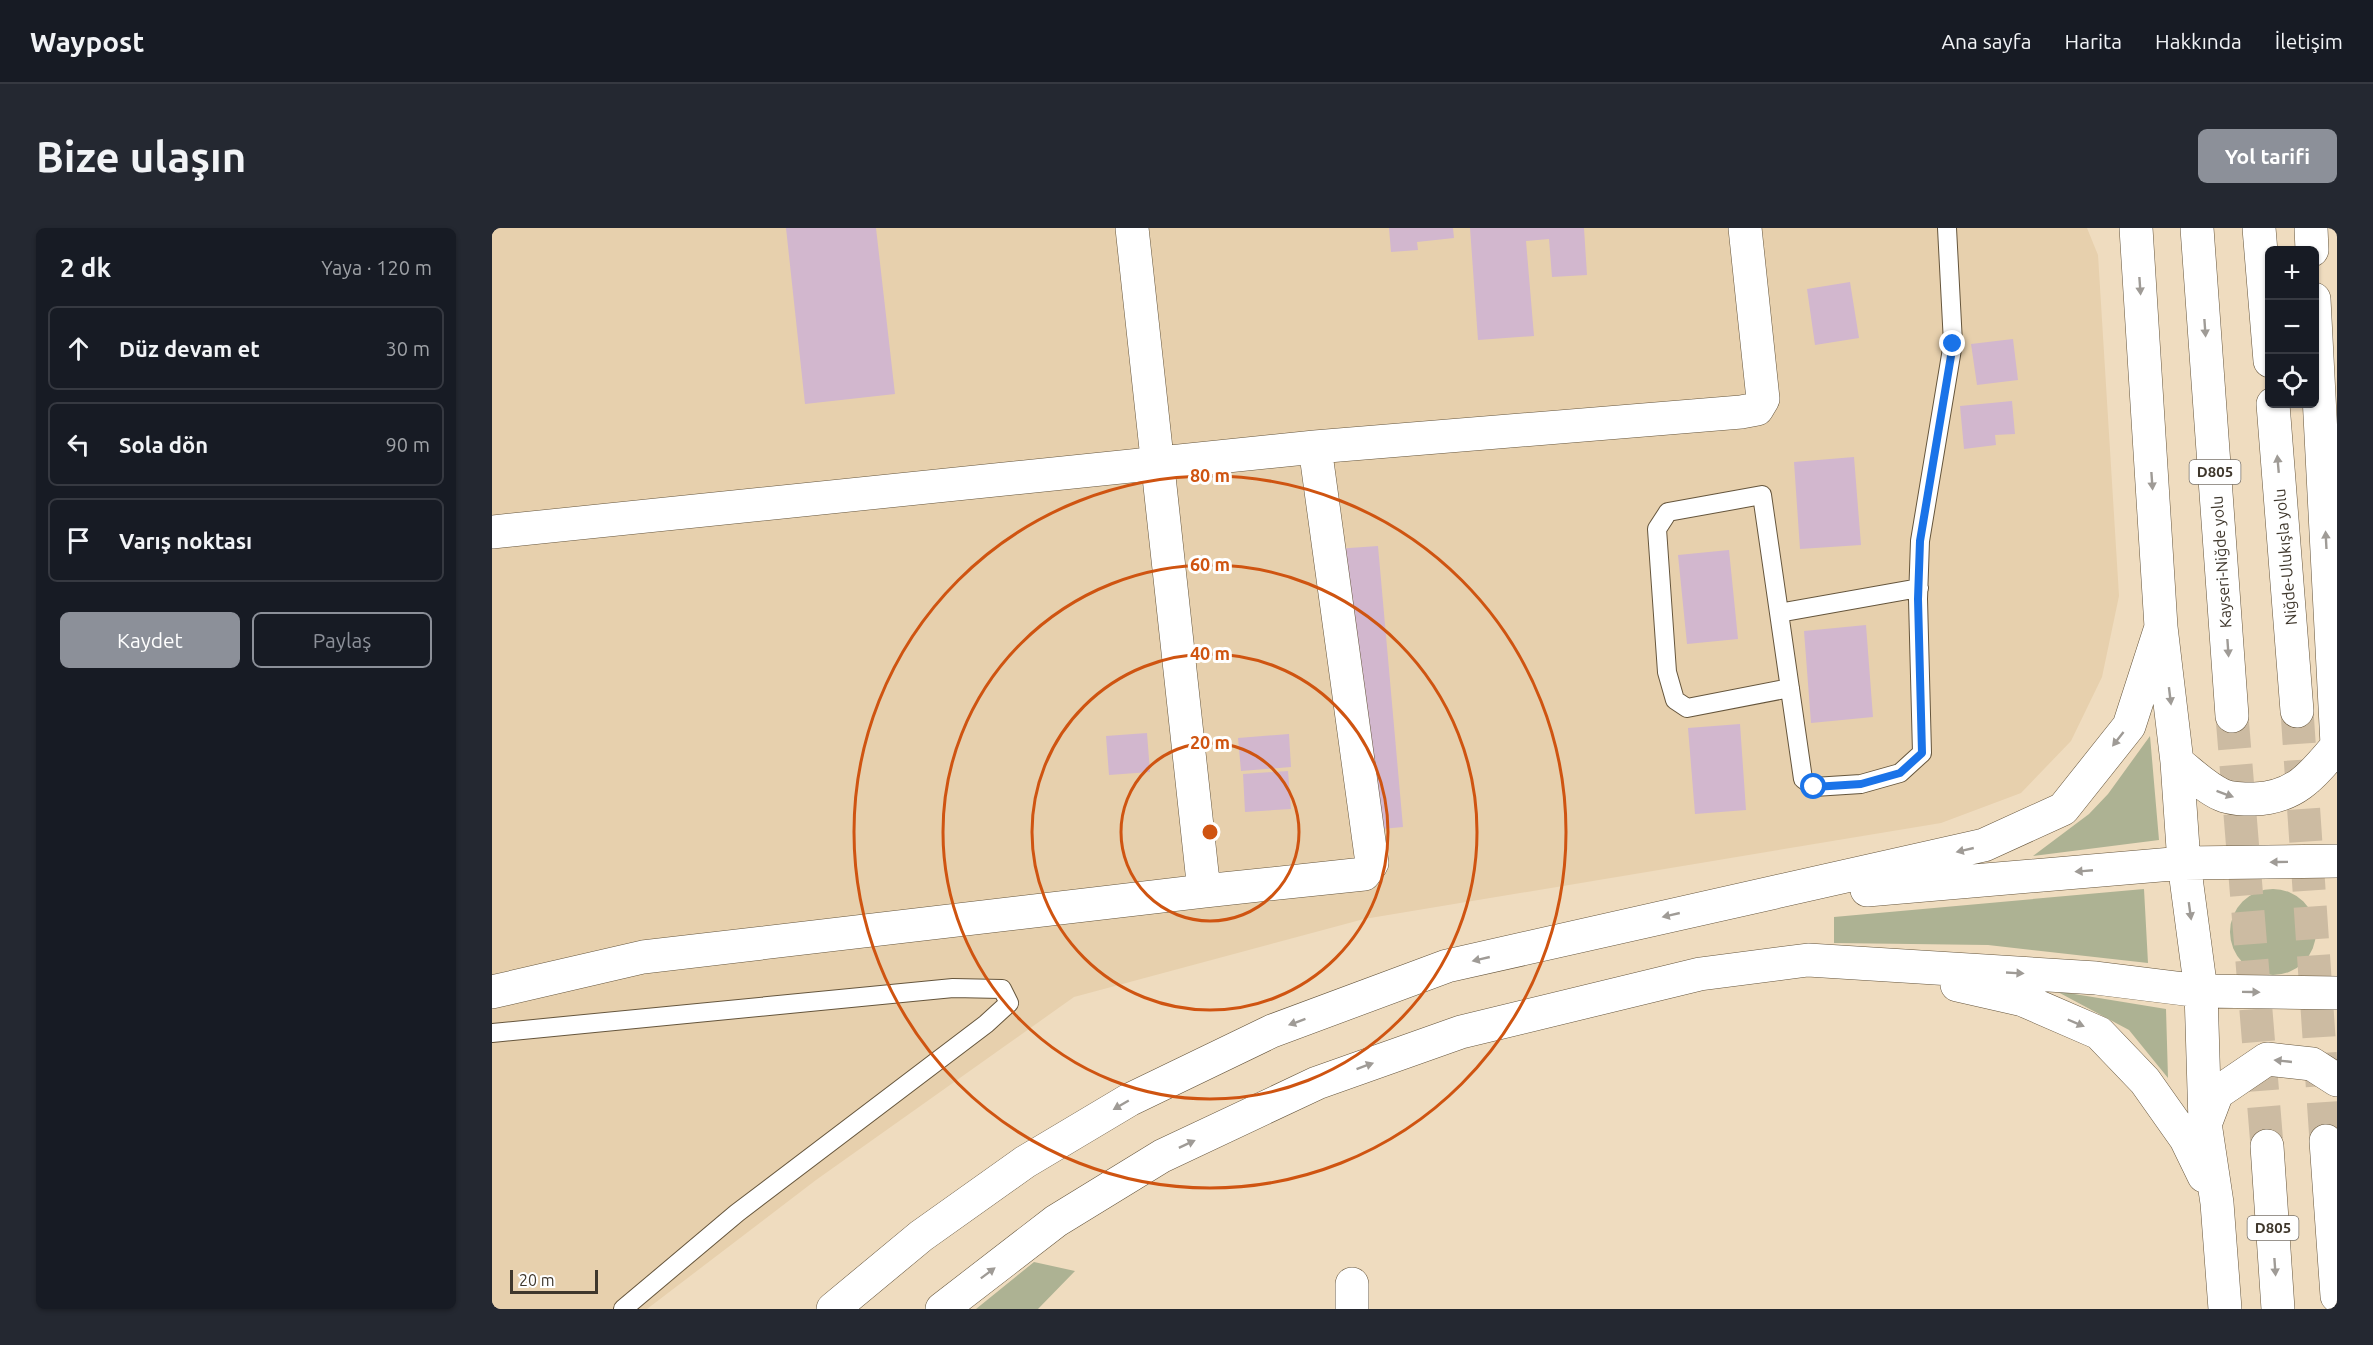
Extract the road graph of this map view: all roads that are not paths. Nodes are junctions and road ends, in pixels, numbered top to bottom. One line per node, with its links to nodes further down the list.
1 (1132, 228): 13 (main road)
2 (1745, 228): 12 (main road)
3 (1947, 228): 15 (lane)
4 (2136, 228): 18 (main road, one-way to 18)
5 (2197, 228): 21 (main road, Kayseri-Niğde yolu / D805, one-way to 21)
6 (2259, 228): 10 (main road)
7 (2311, 228): 8 (main road)
8 (2312, 246)
9 (2314, 300): 17 (main road, one-way to 9)
10 (2269, 354)
11 (2273, 408): 20 (main road, Niğde-Ulukışla yolu, one-way to 11)
12 (1315, 447): 13 (main road); 26 (main road)
13 (1157, 463): 14 (main road); 26 (main road)
14 (492, 532)
15 (1918, 588): 16 (lane); 19 (lane)
16 (1779, 613): 19 (lane); 19 (lane)
17 (2333, 614): 22 (main road)
18 (2162, 627): 23 (main road, one-way to 23); 27 (main road, one-way to 27)
19 (1790, 688)
20 (2297, 711)
21 (2232, 716)
22 (2337, 746): 23 (main road, one-way to 22)
23 (2177, 762): 25 (main road)
24 (2337, 861): 25 (main road, one-way to 25)
25 (2184, 863): 27 (main road, one-way to 27); 29 (main road, one-way to 29)
26 (1204, 891): 28 (main road)
27 (1728, 902): 40 (main road, one-way to 40)
28 (492, 992)
29 (2201, 992): 30 (main road, one-way to 30); 31 (main road, one-way to 29); 34 (main road)
30 (2337, 993)
31 (1461, 1032): 37 (main road, one-way to 37); 41 (main road, one-way to 31)
32 (492, 1033): 39 (lane)
33 (2337, 1080): 34 (main road, one-way to 34)
34 (2205, 1122): 37 (main road)
35 (2326, 1141): 38 (main road)
36 (2267, 1146): 43 (main road, D805, one-way to 43)
37 (2217, 1203): 42 (main road)
38 (2337, 1296)
39 (623, 1309)
40 (833, 1309)
41 (942, 1309)
42 (2225, 1309)
43 (2278, 1309)

